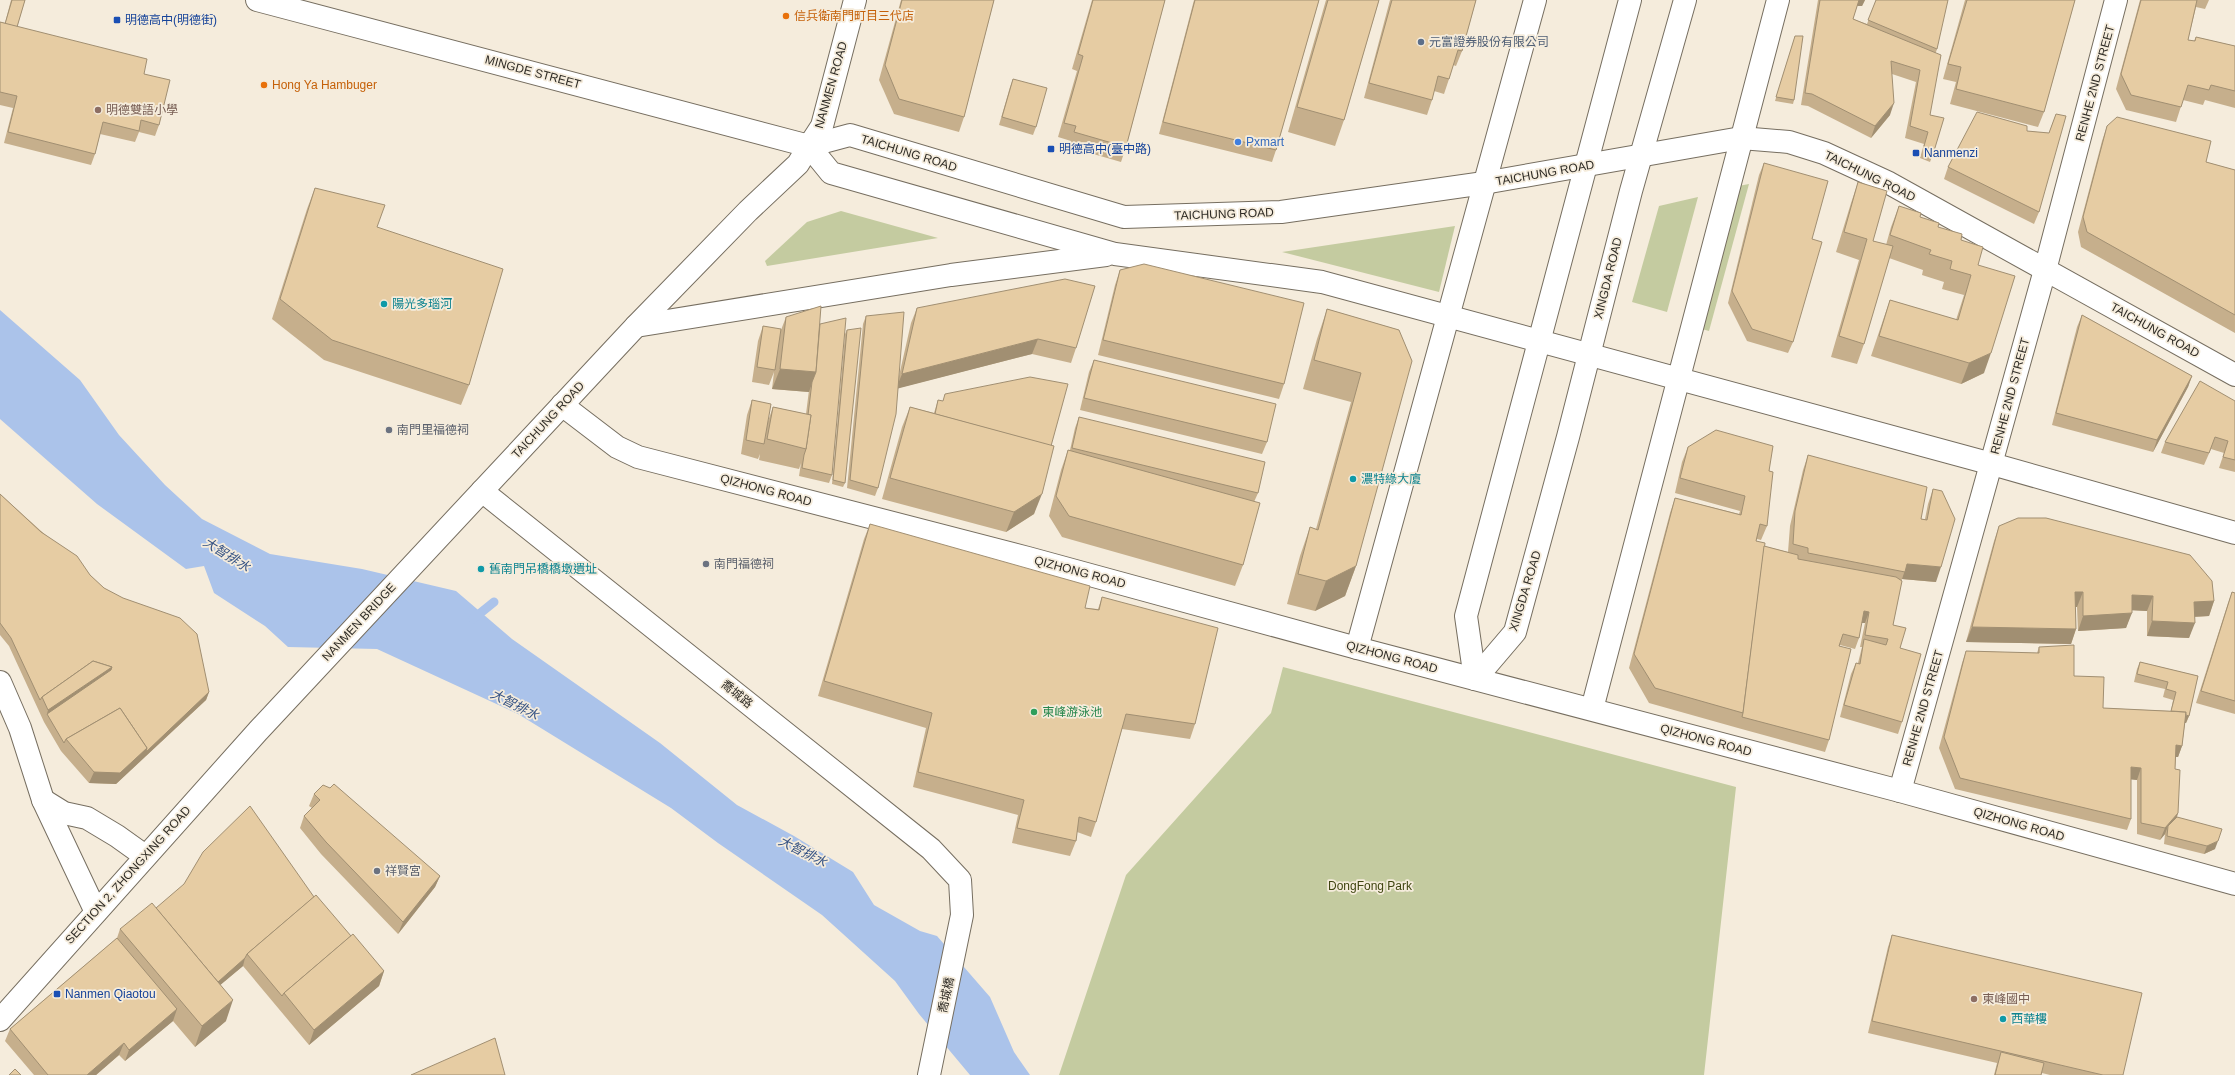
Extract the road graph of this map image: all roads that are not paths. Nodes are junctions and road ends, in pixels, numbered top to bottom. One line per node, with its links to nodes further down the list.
1 (256, 0): 9 (street, MINGDE STREET)
2 (855, 0): 9 (street, NANMEN ROAD)
3 (1534, 0): 12 (street)
4 (1630, 0): 11 (street)
5 (1685, 0): 10 (street, XINGDA ROAD)
6 (1778, 0): 8 (street)
7 (2116, 0): 14 (street, RENHE 2ND STREET)
8 (1741, 138): 10 (street, TAICHUNG ROAD); 14 (street, TAICHUNG ROAD); 20 (street)
9 (810, 146): 12 (street, TAICHUNG ROAD); 13 (street); 16 (street, TAICHUNG ROAD)
10 (1641, 156): 11 (street, TAICHUNG ROAD); 18 (street, XINGDA ROAD)
11 (1586, 166): 12 (street, TAICHUNG ROAD); 17 (street)
12 (1484, 183): 15 (street)
13 (1115, 254): 15 (street); 16 (street)
14 (2045, 270): 19 (street, TAICHUNG ROAD); 22 (street, RENHE 2ND STREET)
15 (1448, 316): 17 (street); 26 (street)
16 (636, 326): 21 (street, TAICHUNG ROAD)
17 (1539, 342): 18 (street); 27 (street)
18 (1589, 355): 20 (street); 27 (street, XINGDA ROAD)
19 (2235, 375)
20 (1678, 379): 22 (street); 29 (street)
21 (562, 405): 23 (street, TAICHUNG ROAD); 26 (street, QIZHONG ROAD)
22 (1992, 464): 25 (street); 31 (street, RENHE 2ND STREET)
23 (482, 491): 24 (street, TAICHUNG ROAD); 36 (street, 喬城路)
24 (460, 514): 30 (street, NANMEN BRIDGE)
25 (2235, 533)
26 (1357, 648): 27 (street, QIZHONG ROAD)
27 (1475, 679): 29 (street, QIZHONG ROAD)
28 (0, 682): 32 (street)
29 (1592, 709): 31 (street, QIZHONG ROAD)
30 (258, 731): 33 (street, SECTION 2, ZHONGXING ROAD)
31 (1900, 791): 34 (street, QIZHONG ROAD)
32 (43, 800): 33 (street); 35 (street)
33 (145, 856): 35 (street, SECTION 2, ZHONGXING ROAD)
34 (2235, 884)
35 (96, 912): 37 (street, SECTION 2, ZHONGXING ROAD)
36 (962, 915): 38 (street, 喬城橋)
37 (0, 1020)
38 (929, 1075)

